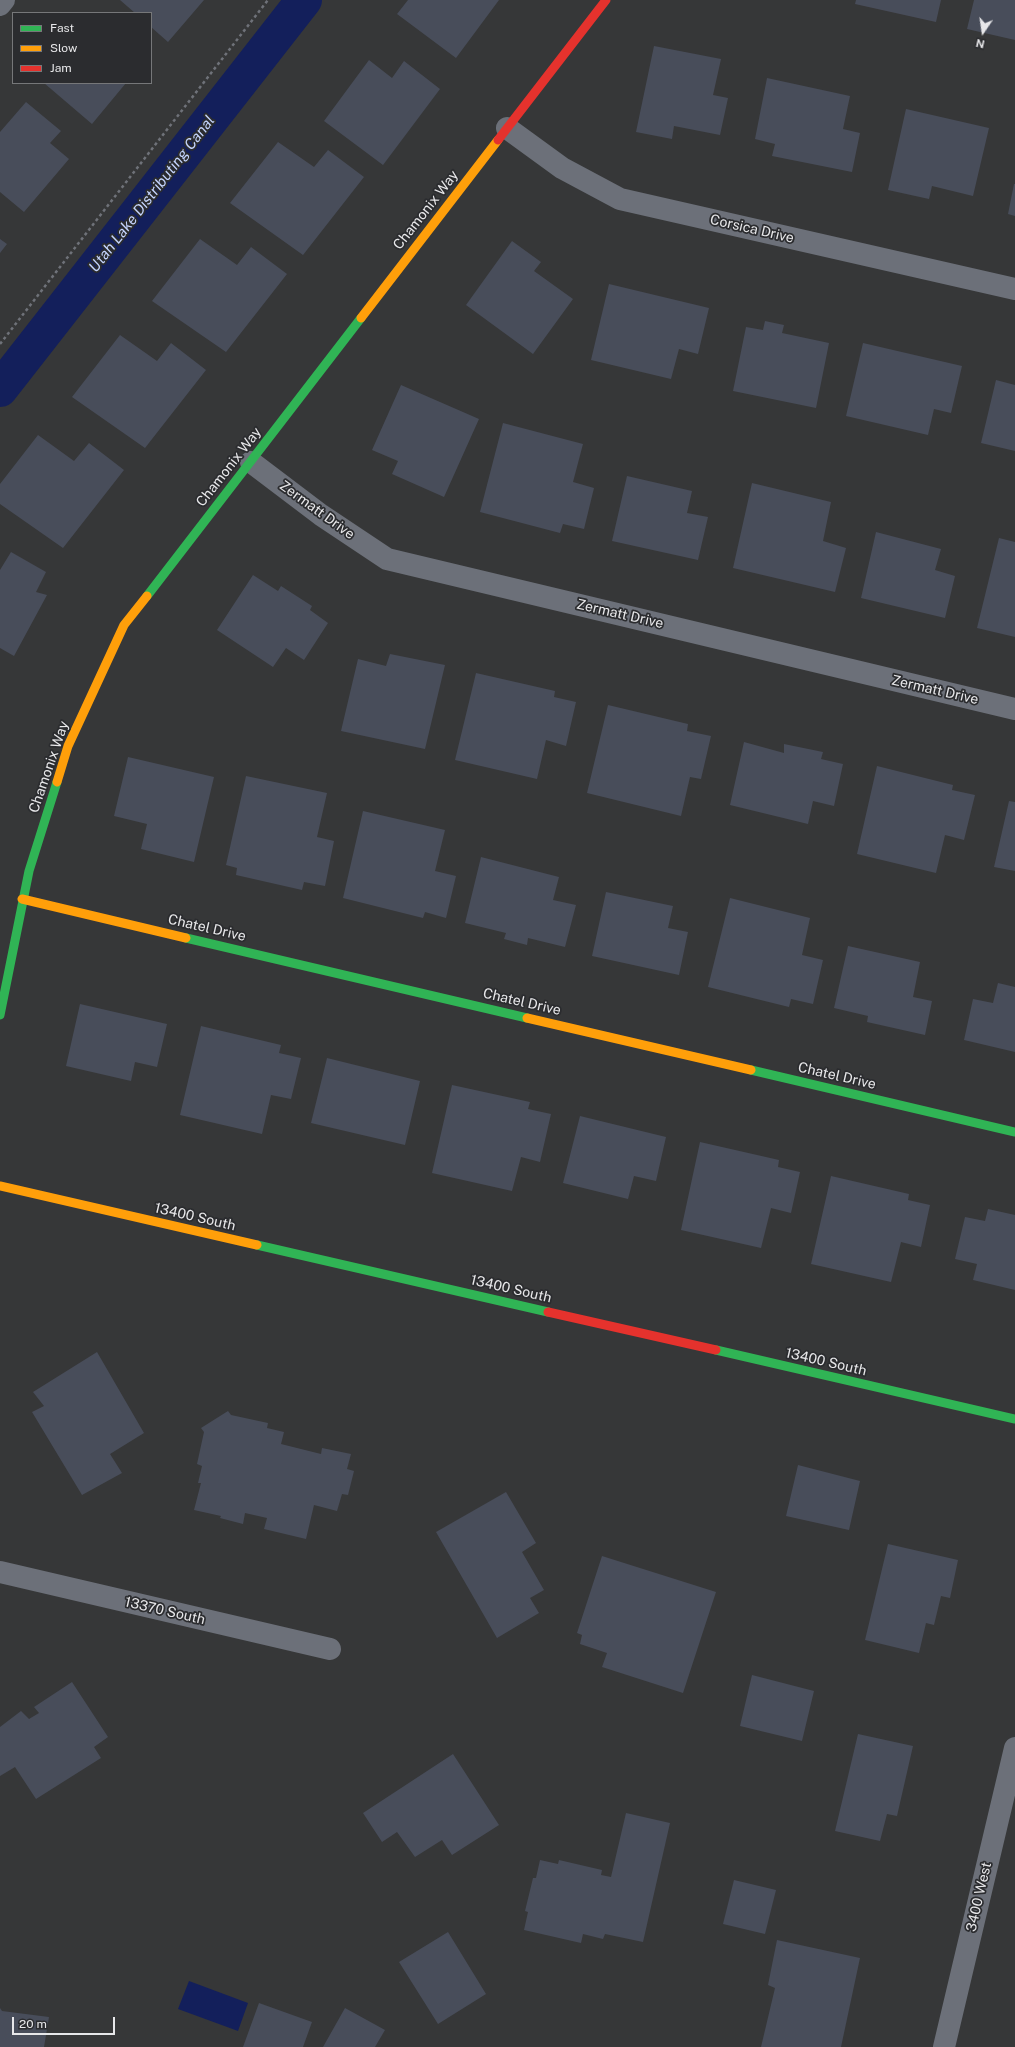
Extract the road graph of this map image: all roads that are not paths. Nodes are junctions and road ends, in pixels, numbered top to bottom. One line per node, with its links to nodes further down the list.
1 (4, 0): 3 (street)
2 (606, 0): 4 (street, Chamonix Way)
3 (0, 5)
4 (507, 128): 5 (street, Corsica Drive); 6 (street, Chamonix Way)
5 (1015, 289)
6 (251, 462): 7 (street, Zermatt Drive); 8 (street, Chamonix Way)
7 (1015, 709)
8 (22, 899): 9 (street, Chamonix Way); 10 (street, Chatel Drive)
9 (0, 1015)
10 (1015, 1132)
11 (0, 1186): 12 (street, 13400 South)
12 (1015, 1419)
13 (0, 1572): 14 (street, 13370 South)
14 (330, 1649)
15 (1015, 1748): 16 (street, 3400 West)
16 (944, 2047)

